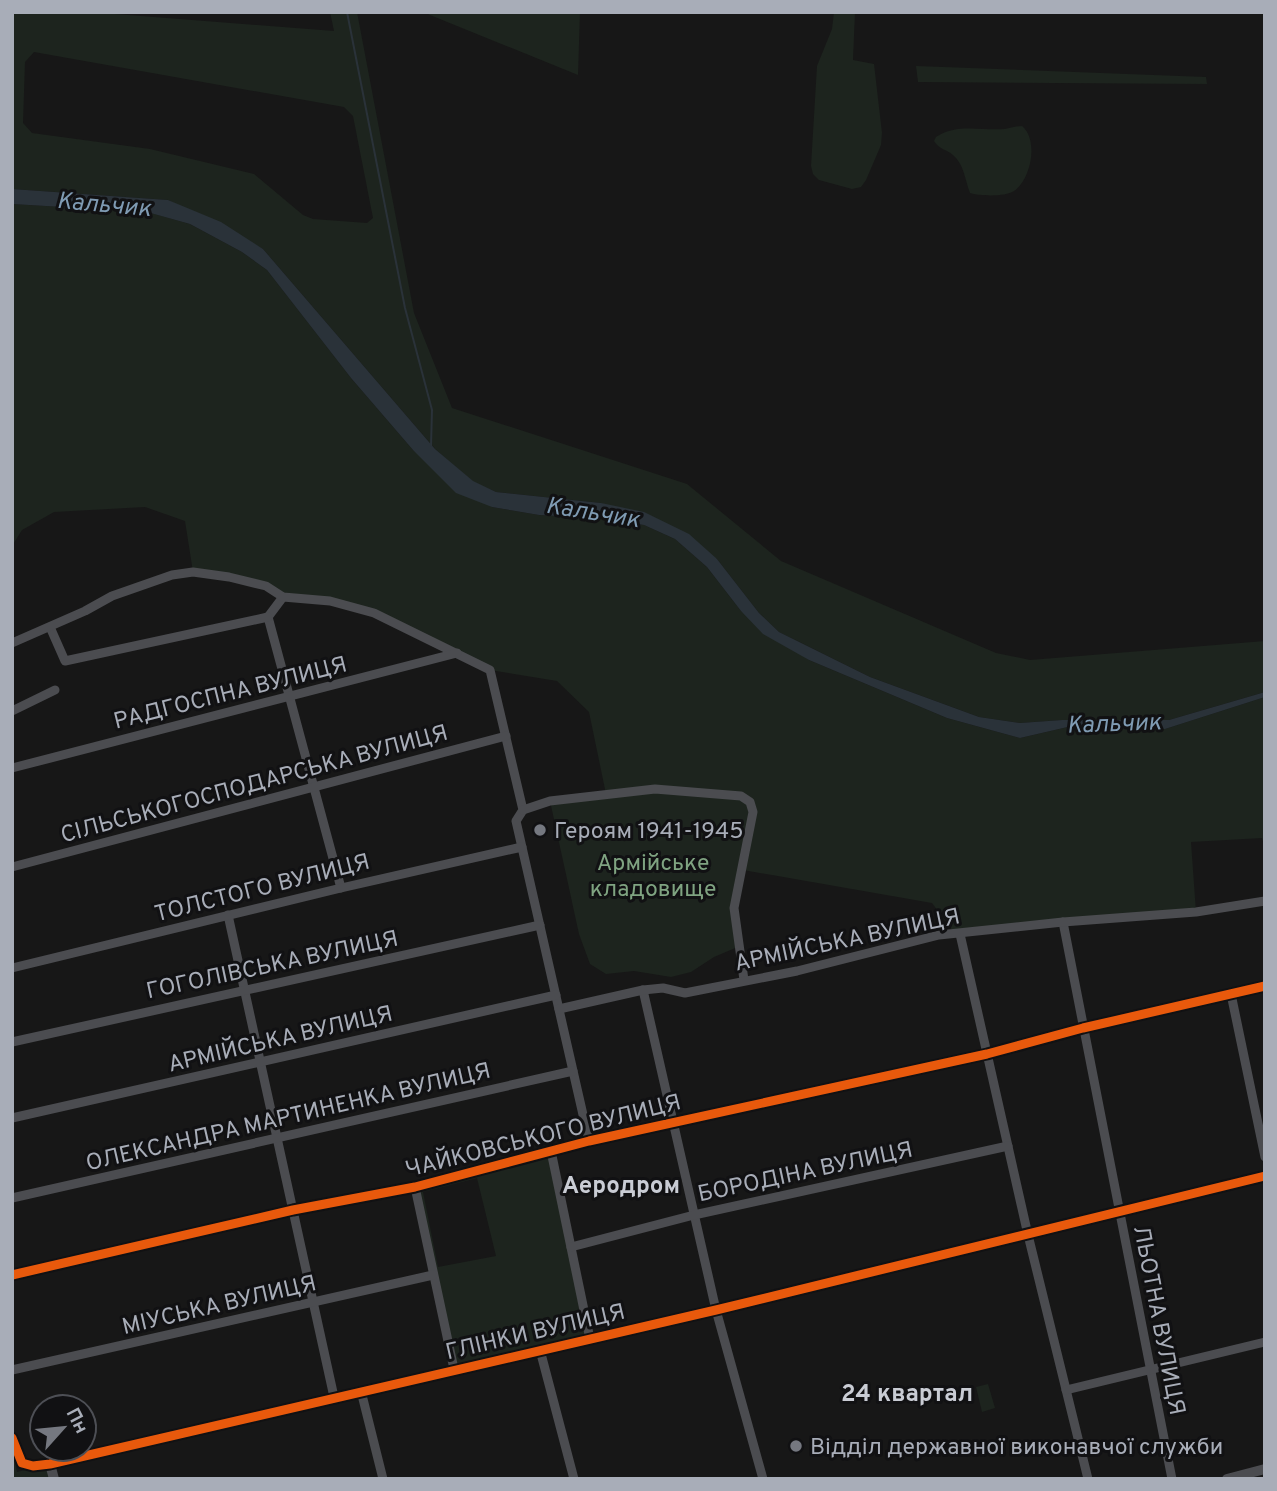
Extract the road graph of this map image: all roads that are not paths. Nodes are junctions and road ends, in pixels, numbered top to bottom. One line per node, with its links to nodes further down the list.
1 (283, 597): 2 (street); 3 (street); 5 (street)
2 (268, 617): 3 (street); 7 (street)
3 (50, 627): 4 (street)
4 (12, 643)
5 (457, 653): 7 (street, РАДГОСПНА ВУЛИЦЯ); 9 (street)
6 (55, 690): 8 (street)
7 (290, 696): 10 (street, РАДГОСПНА ВУЛИЦЯ); 11 (street)
8 (12, 711)
9 (506, 736): 11 (street, СІЛЬСЬКОГОСПОДАРСЬКА ВУЛИЦЯ); 12 (street)
10 (12, 768)
11 (314, 787): 14 (street, СІЛЬСЬКОГОСПОДАРСЬКА ВУЛИЦЯ); 15 (street)
12 (523, 810): 13 (street); 22 (street)
13 (522, 847): 15 (street, ТОЛСТОГО ВУЛИЦЯ); 19 (street)
14 (12, 867)
15 (341, 888): 17 (street, ТОЛСТОГО ВУЛИЦЯ)
16 (1265, 901): 18 (street, АРМІЙСЬКА ВУЛИЦЯ)
17 (228, 915): 21 (street, ТОЛСТОГО ВУЛИЦЯ); 24 (street)
18 (1063, 922): 20 (street, АРМІЙСЬКА ВУЛИЦЯ); 29 (street, ЛЬОТНА ВУЛИЦЯ)
19 (540, 925): 24 (street, ГОГОЛІВСЬКА ВУЛИЦЯ); 27 (street)
20 (960, 934): 22 (street, АРМІЙСЬКА ВУЛИЦЯ); 31 (street)
21 (12, 968)
22 (744, 980): 25 (street, АРМІЙСЬКА ВУЛИЦЯ)
23 (1265, 986): 26 (street, ЧАЙКОВСЬКОГО ВУЛИЦЯ)
24 (244, 989): 30 (street, ГОГОЛІВСЬКА ВУЛИЦЯ); 32 (street)
25 (643, 990): 28 (street, АРМІЙСЬКА ВУЛИЦЯ); 35 (street)
26 (1231, 994): 29 (street, ЧАЙКОВСЬКОГО ВУЛИЦЯ); 40 (street)
27 (555, 995): 28 (street); 32 (street, АРМІЙСЬКА ВУЛИЦЯ)
28 (559, 1009): 33 (street)
29 (1083, 1028): 31 (street, ЧАЙКОВСЬКОГО ВУЛИЦЯ); 45 (street, ЛЬОТНА ВУЛИЦЯ)
30 (12, 1042)
31 (987, 1054): 35 (street, ЧАЙКОВСЬКОГО ВУЛИЦЯ); 38 (street)
32 (260, 1062): 34 (street, АРМІЙСЬКА ВУЛИЦЯ); 36 (street)
33 (573, 1071): 36 (street, ОЛЕКСАНДРА МАРТИНЕНКА ВУЛИЦЯ); 37 (street)
34 (12, 1118)
35 (673, 1123): 37 (street, ЧАЙКОВСЬКОГО ВУЛИЦЯ); 46 (street)
36 (277, 1138): 43 (street, ОЛЕКСАНДРА МАРТИНЕНКА ВУЛИЦЯ); 44 (street)
37 (589, 1141): 39 (street, ЧАЙКОВСЬКОГО ВУЛИЦЯ)
38 (1008, 1146): 46 (street, БОРОДІНА ВУЛИЦЯ); 47 (street)
39 (551, 1151): 42 (street, ЧАЙКОВСЬКОГО ВУЛИЦЯ); 48 (street)
40 (1265, 1157)
41 (1265, 1176): 45 (street, ГЛІНКИ ВУЛИЦЯ)
42 (415, 1187): 44 (street, ЧАЙКОВСЬКОГО ВУЛИЦЯ); 50 (street)
43 (12, 1198)
44 (293, 1210): 49 (street, ЧАЙКОВСЬКОГО ВУЛИЦЯ); 51 (street)
45 (1119, 1212): 47 (street, ГЛІНКИ ВУЛИЦЯ); 58 (street, ЛЬОТНА ВУЛИЦЯ)
46 (694, 1215): 48 (street, БОРОДІНА ВУЛИЦЯ); 52 (street)
47 (1028, 1235): 52 (street, ГЛІНКИ ВУЛИЦЯ); 59 (street)
48 (571, 1247): 53 (street)
49 (12, 1275)
50 (433, 1275): 51 (street, МІУСЬКА ВУЛИЦЯ); 57 (street)
51 (313, 1303): 56 (street, МІУСЬКА ВУЛИЦЯ); 61 (street)
52 (716, 1310): 53 (street, ГЛІНКИ ВУЛИЦЯ); 68 (street)
53 (590, 1339): 55 (street, ГЛІНКИ ВУЛИЦЯ)
54 (1265, 1342): 58 (street)
55 (540, 1350): 57 (street, ГЛІНКИ ВУЛИЦЯ); 67 (street)
56 (12, 1370)
57 (454, 1370): 60 (street, ГЛІНКИ ВУЛИЦЯ)
58 (1150, 1370): 59 (street); 70 (street, ЛЬОТНА ВУЛИЦЯ)
59 (1066, 1390): 69 (street)
60 (360, 1391): 61 (street, ГЛІНКИ ВУЛИЦЯ); 66 (street)
61 (334, 1397): 63 (street, ГЛІНКИ ВУЛИЦЯ)
62 (12, 1438): 63 (street)
63 (50, 1464): 65 (street)
64 (1265, 1469): 71 (street)
65 (54, 1479)
66 (383, 1479)
67 (574, 1479)
68 (762, 1479)
69 (1088, 1479)
70 (1172, 1479)
71 (1227, 1479)

